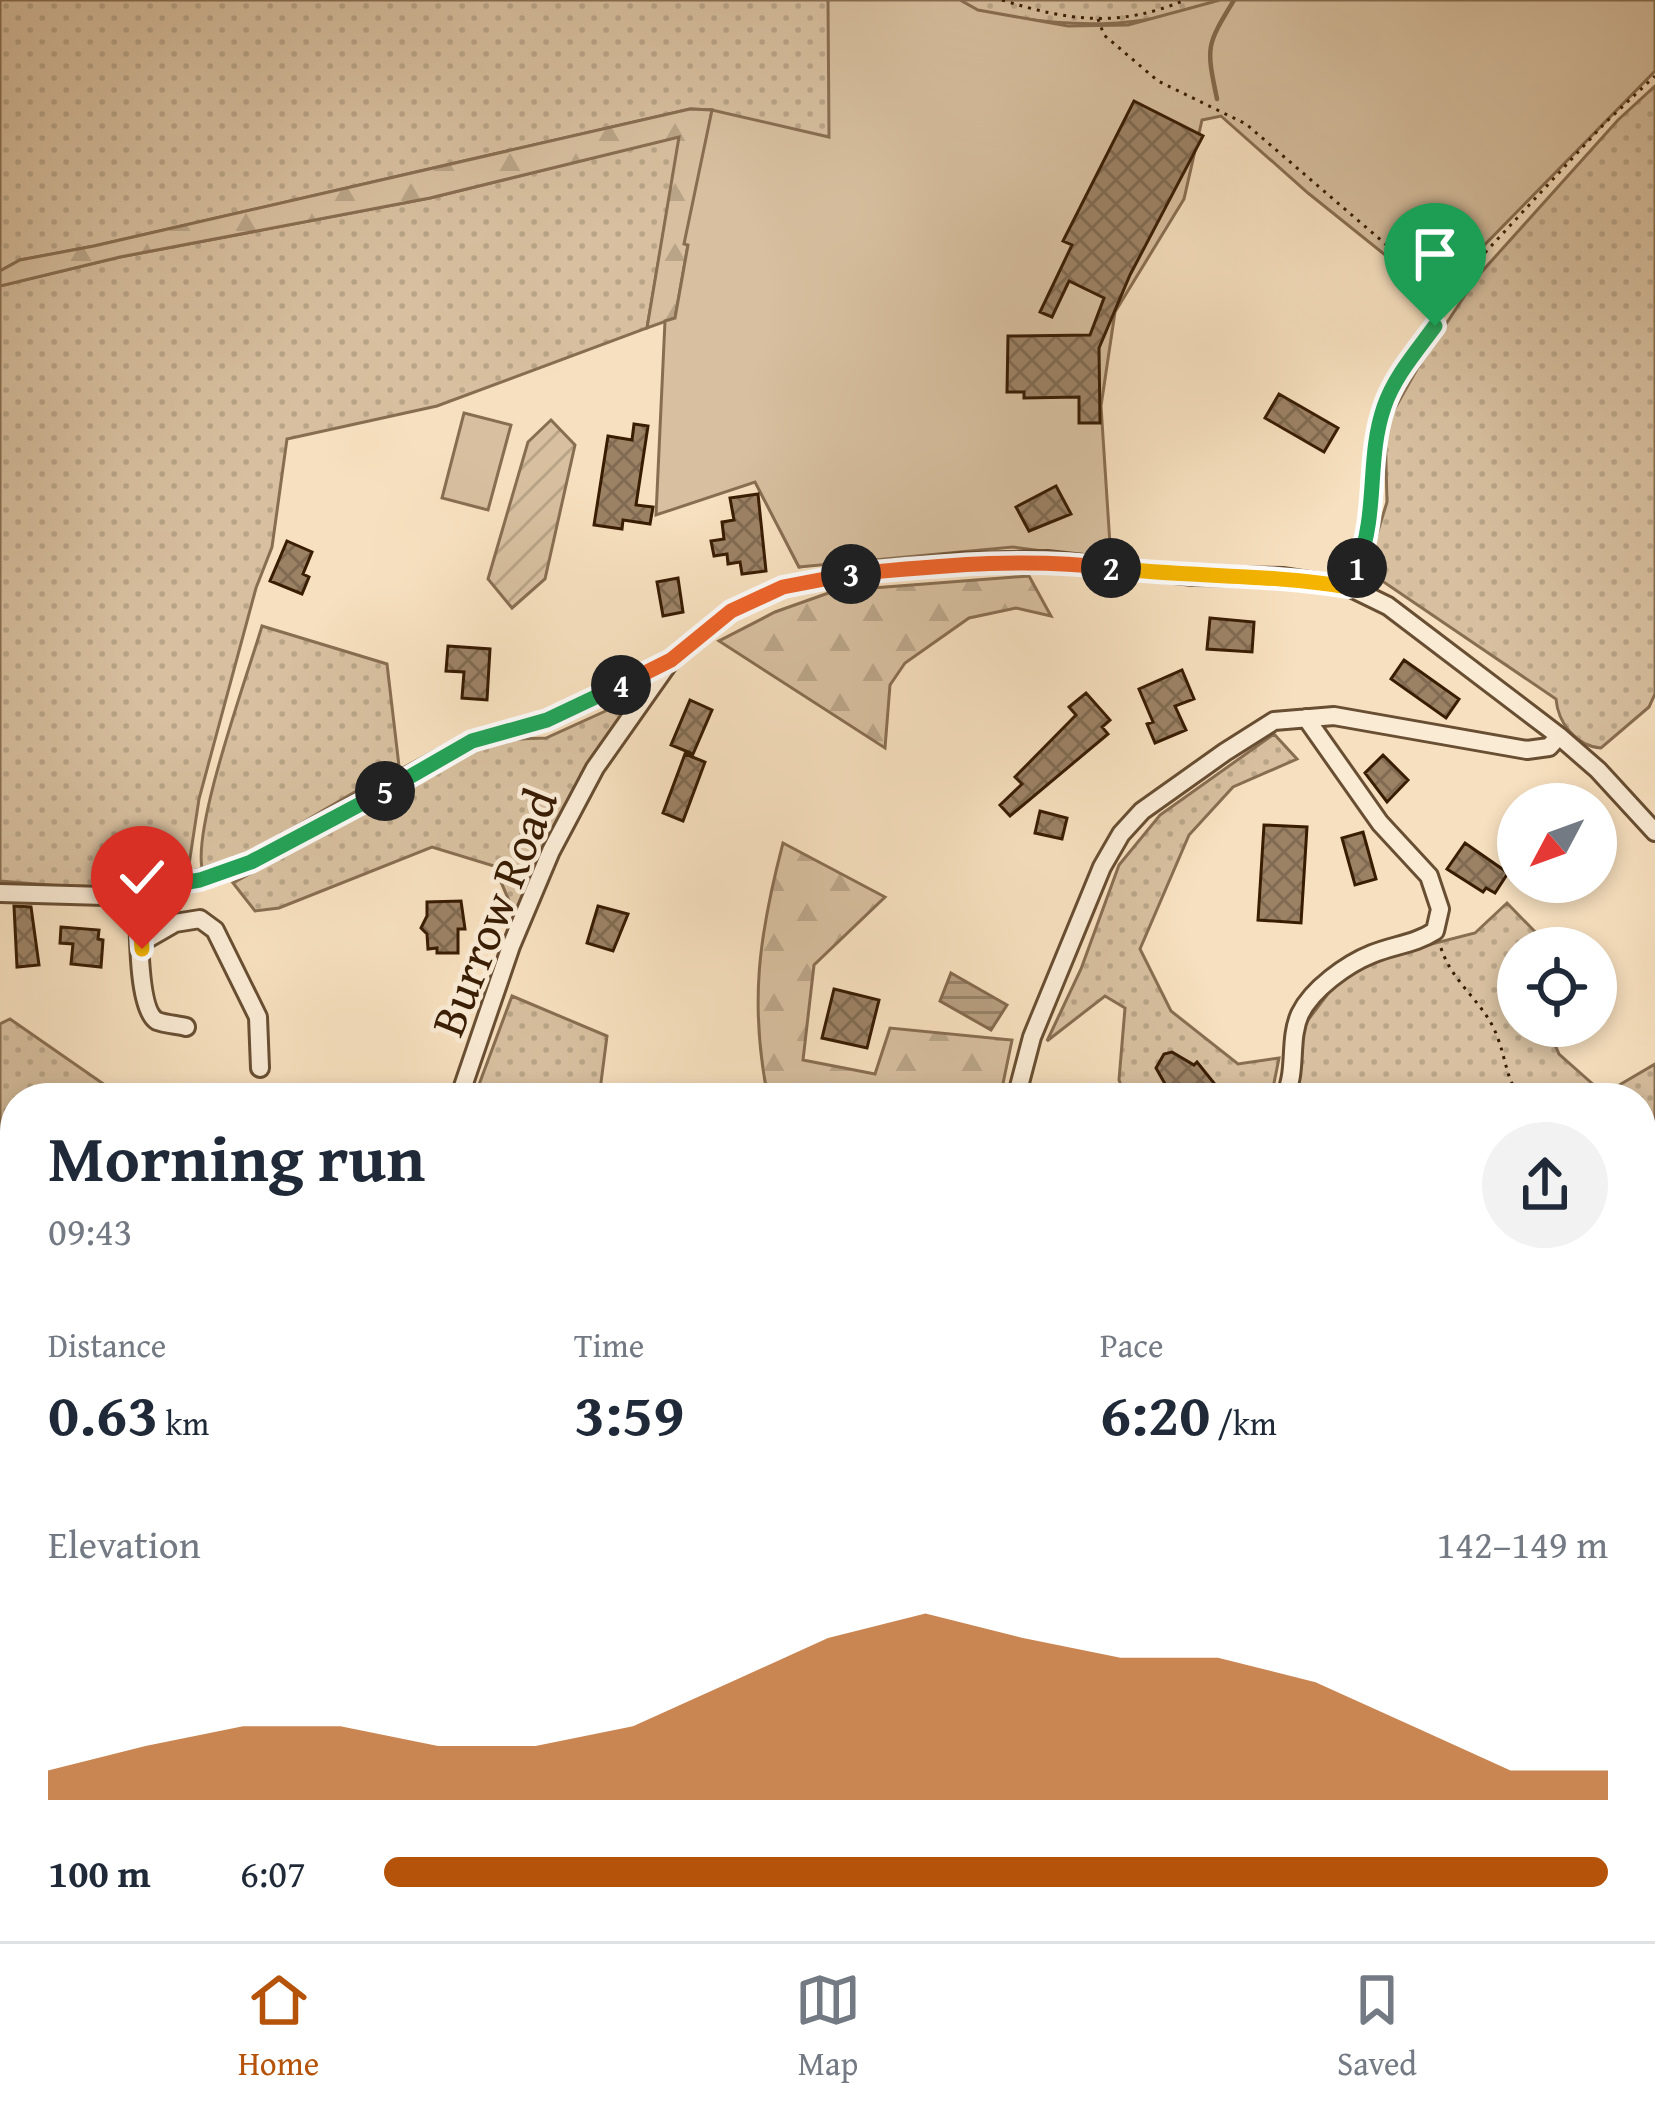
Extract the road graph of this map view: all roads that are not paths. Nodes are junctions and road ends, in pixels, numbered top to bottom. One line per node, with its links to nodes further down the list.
1 (671, 660): 3 (street, Burrow Road); 5 (street); 10 (street, Burrow Road)
2 (1306, 718): 3 (street); 11 (street); 12 (street)
3 (1559, 736): 4 (street, Burrow Road)
4 (1655, 832)
5 (138, 891): 6 (street); 7 (street)
6 (0, 893)
7 (142, 942): 8 (street); 9 (street)
8 (186, 1027)
9 (260, 1069)
10 (465, 1083)
11 (1021, 1083)
12 (1289, 1083)

